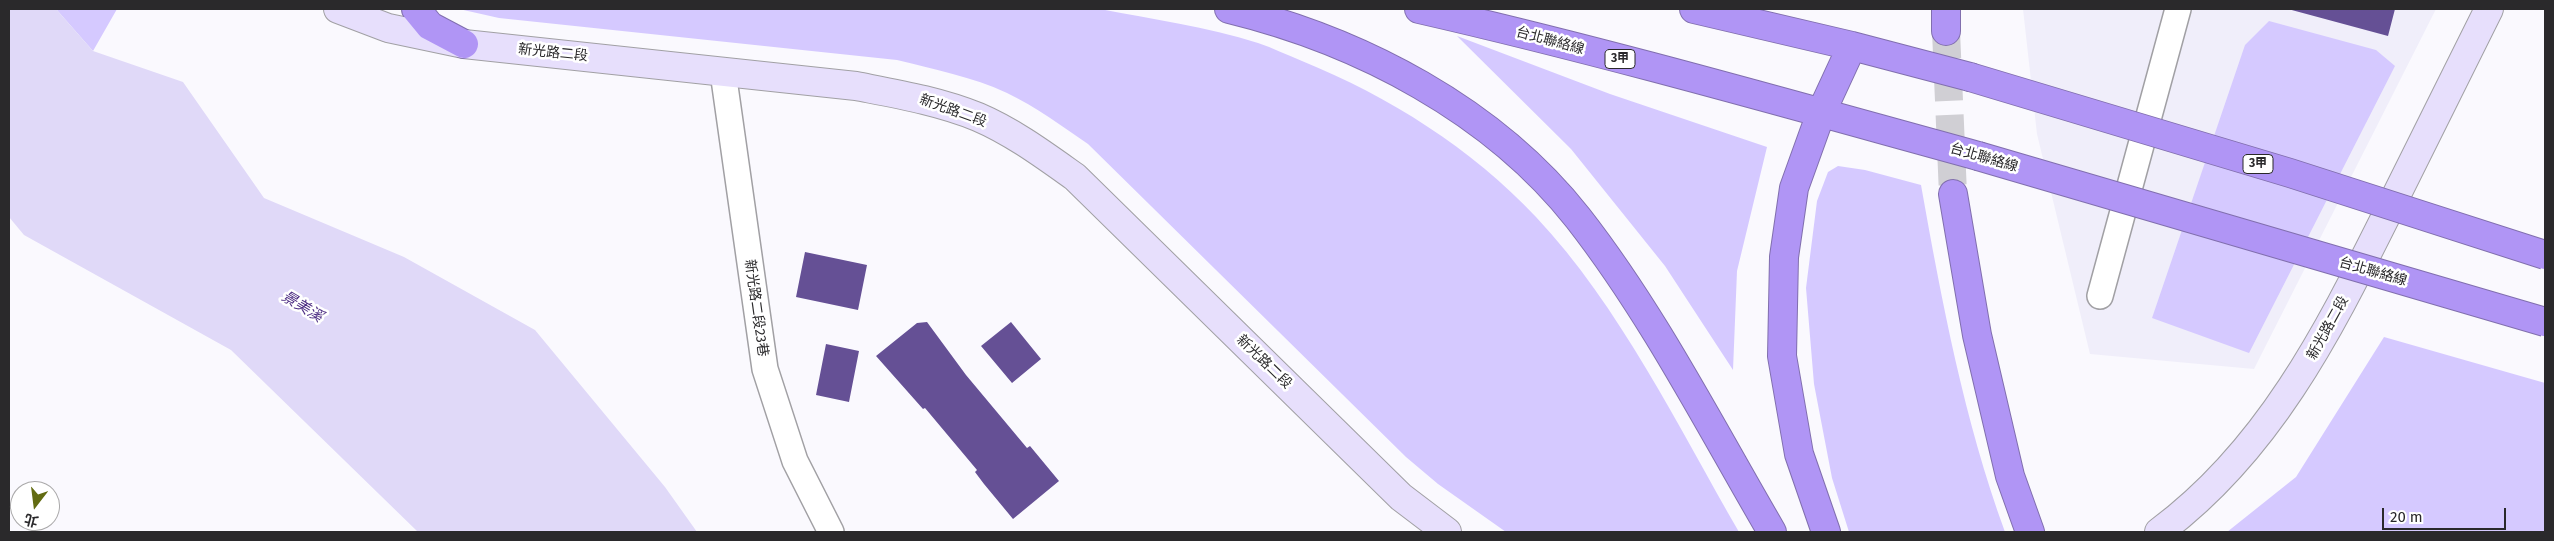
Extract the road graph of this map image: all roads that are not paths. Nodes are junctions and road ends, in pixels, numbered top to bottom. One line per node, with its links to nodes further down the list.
1 (338, 9): 8 (street, 新光路二段)
2 (416, 9): 8 (highway)
3 (1229, 9): 18 (highway)
4 (1419, 9): 11 (highway, 台北聯絡線 / 3甲)
5 (1694, 9): 9 (highway, 3甲)
6 (2178, 9): 14 (lane)
7 (2489, 9): 21 (street, 新光路二段)
8 (464, 44): 10 (street, 新光路二段)
9 (1852, 46): 11 (highway); 13 (highway, 3甲, bridge)
10 (723, 72): 16 (lane, 新光路二段23巷); 17 (street, 新光路二段)
11 (1821, 113): 15 (highway, 台北聯絡線 / 3甲, bridge); 19 (highway)
12 (1953, 194): 20 (highway)
13 (2545, 255)
14 (2100, 296)
15 (2545, 322)
16 (831, 532)
17 (1447, 532)
18 (1772, 532)
19 (1826, 532)
20 (2030, 532)
21 (2159, 532)

